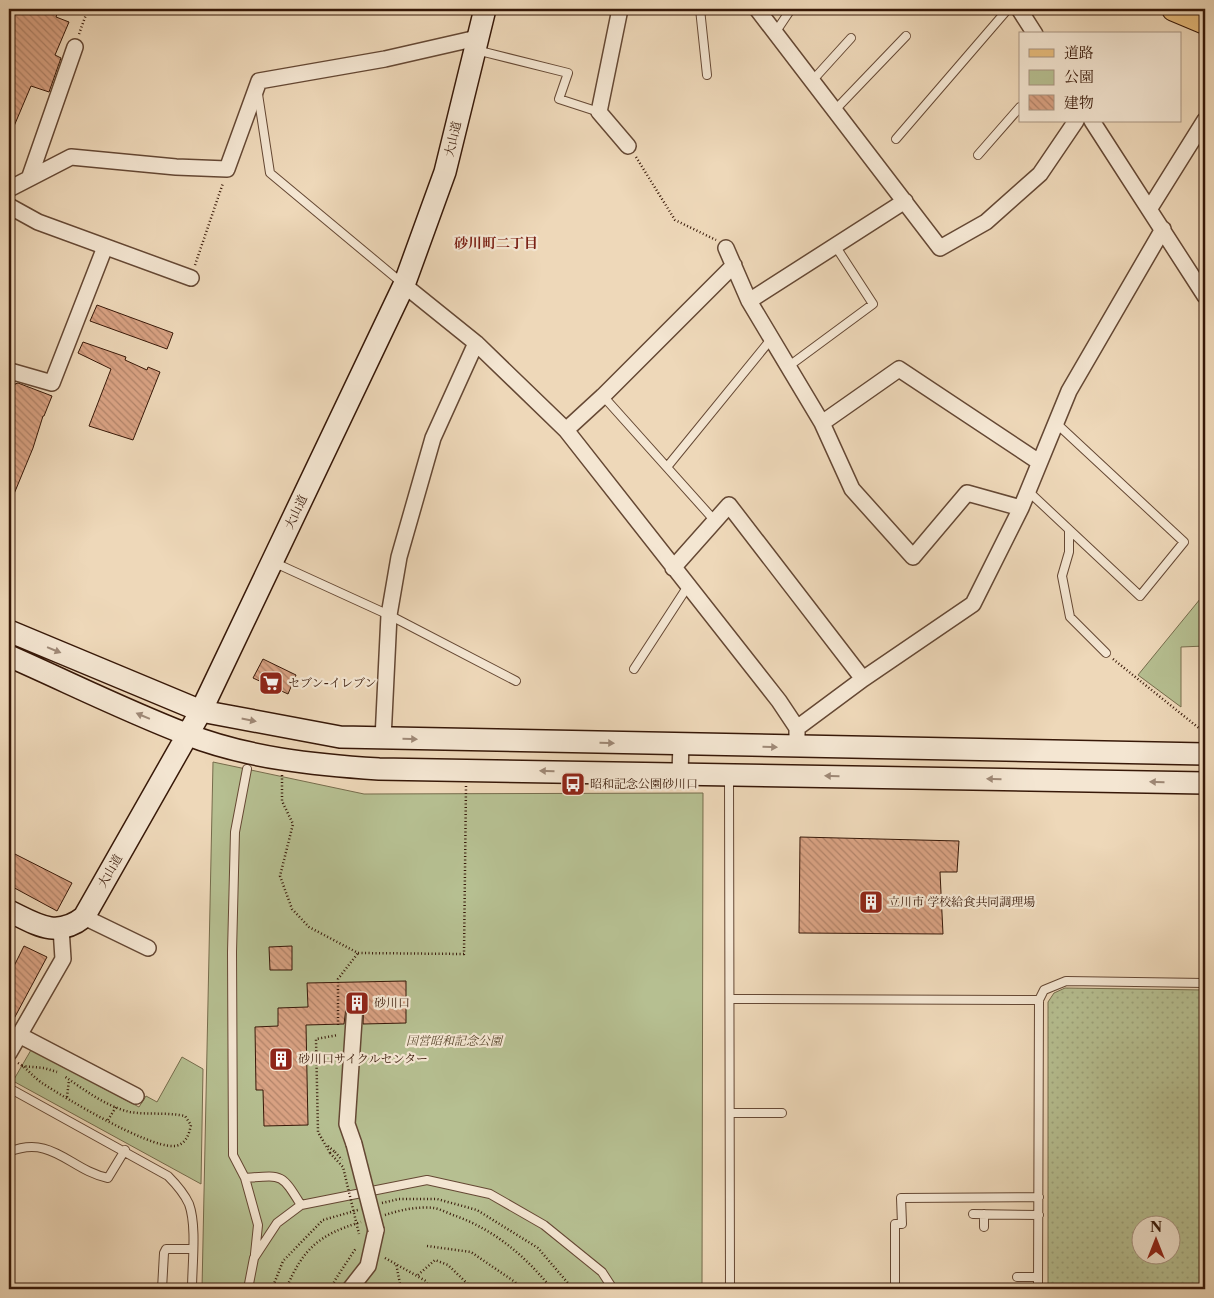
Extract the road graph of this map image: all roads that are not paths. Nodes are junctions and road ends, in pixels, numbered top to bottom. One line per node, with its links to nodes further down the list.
1 (485, 9): 14 (street, 大山道)
2 (620, 9): 21 (street)
3 (700, 9): 16 (lane)
4 (758, 9): 10 (street)
5 (791, 9): 10 (lane)
6 (1008, 9): 25 (lane)
7 (1019, 9): 11 (street)
8 (1174, 9): 9 (main road)
9 (1205, 22)
10 (775, 32): 17 (street)
11 (1034, 32)
12 (906, 36): 20 (lane)
13 (852, 38): 17 (lane)
14 (475, 44): 18 (street); 21 (lane); 39 (street, 大山道)
15 (76, 47): 28 (street)
16 (707, 74)
17 (812, 81): 20 (street)
18 (256, 88): 28 (street); 39 (lane)
19 (1019, 108): 27 (lane)
20 (835, 110): 30 (street)
21 (599, 112): 26 (street)
22 (1205, 120): 32 (street)
23 (1075, 122): 30 (street)
24 (1093, 122): 32 (street)
25 (896, 139)
26 (628, 146)
27 (978, 155)
28 (30, 176): 29 (street)
29 (9, 189)
30 (905, 200): 35 (street)
31 (9, 206): 34 (street)
32 (1150, 208): 33 (street)
33 (1163, 229): 40 (street); 48 (street)
34 (105, 247): 38 (street); 45 (street)
35 (836, 247): 41 (street); 44 (lane)
36 (726, 248): 37 (street)
37 (734, 265): 41 (street); 46 (street)
38 (190, 278)
39 (404, 285): 43 (street); 56 (street, 大山道)
40 (1203, 287)
41 (750, 301): 42 (street)
42 (772, 338): 44 (street); 51 (lane)
43 (476, 343): 49 (street); 59 (street)
44 (789, 366): 47 (street)
45 (9, 373)
46 (604, 396): 49 (street); 51 (lane)
47 (822, 423): 50 (street); 53 (street)
48 (1056, 423): 50 (street); 55 (lane)
49 (566, 430): 57 (street)
50 (1039, 462): 52 (street)
51 (667, 467): 54 (lane)
52 (1028, 491): 53 (street); 55 (lane)
53 (1021, 508): 64 (street)
54 (715, 521): 57 (street); 64 (street)
55 (1070, 531): 61 (lane)
56 (272, 562): 59 (lane); 66 (street, 大山道)
57 (673, 568): 58 (street)
58 (688, 586): 63 (lane); 68 (street)
59 (390, 615): 65 (lane); 69 (street)
60 (9, 631): 66 (street, one-way to 66)
61 (1106, 653)
62 (9, 656): 67 (street, one-way to 62)
63 (634, 669)
64 (863, 679): 68 (street)
65 (516, 681)
66 (201, 711): 67 (street, 大山道); 69 (street, one-way to 69)
67 (188, 735): 73 (street, one-way to 67); 77 (street, 大山道)
68 (797, 738): 70 (street, one-way to 68); 71 (street)
69 (383, 739): 70 (street, one-way to 70)
70 (681, 744): 73 (street)
71 (1205, 754)
72 (247, 769): 92 (lane)
73 (680, 773): 74 (street)
74 (728, 774): 75 (street, one-way to 74); 81 (lane)
75 (1205, 783)
76 (9, 910): 78 (street)
77 (84, 917): 78 (street); 79 (street)
78 (61, 928): 84 (street)
79 (148, 948)
80 (1205, 983): 82 (lane)
81 (730, 999): 82 (lane); 88 (lane)
82 (1040, 1000): 93 (lane)
83 (355, 1005): 106 (street, bridge)
84 (19, 1035): 85 (street); 87 (street)
85 (9, 1053)
86 (9, 1088): 90 (lane)
87 (136, 1096)
88 (730, 1113): 89 (lane); 108 (lane)
89 (782, 1113)
90 (125, 1150): 91 (lane); 99 (lane)
91 (9, 1152)
92 (245, 1178): 94 (lane); 100 (lane)
93 (1039, 1197): 97 (lane); 109 (lane)
94 (301, 1205): 100 (lane); 107 (lane)
95 (973, 1214): 96 (lane)
96 (984, 1214): 97 (lane); 98 (lane)
97 (1038, 1215): 102 (lane)
98 (984, 1227)
99 (192, 1249): 103 (lane); 104 (lane)
100 (254, 1258): 105 (lane)
101 (1017, 1277): 102 (lane)
102 (1038, 1277): 110 (lane)
103 (162, 1289)
104 (192, 1289)
105 (248, 1289)
106 (350, 1289)
107 (613, 1289)
108 (730, 1289)
109 (895, 1289)
110 (1038, 1289)

